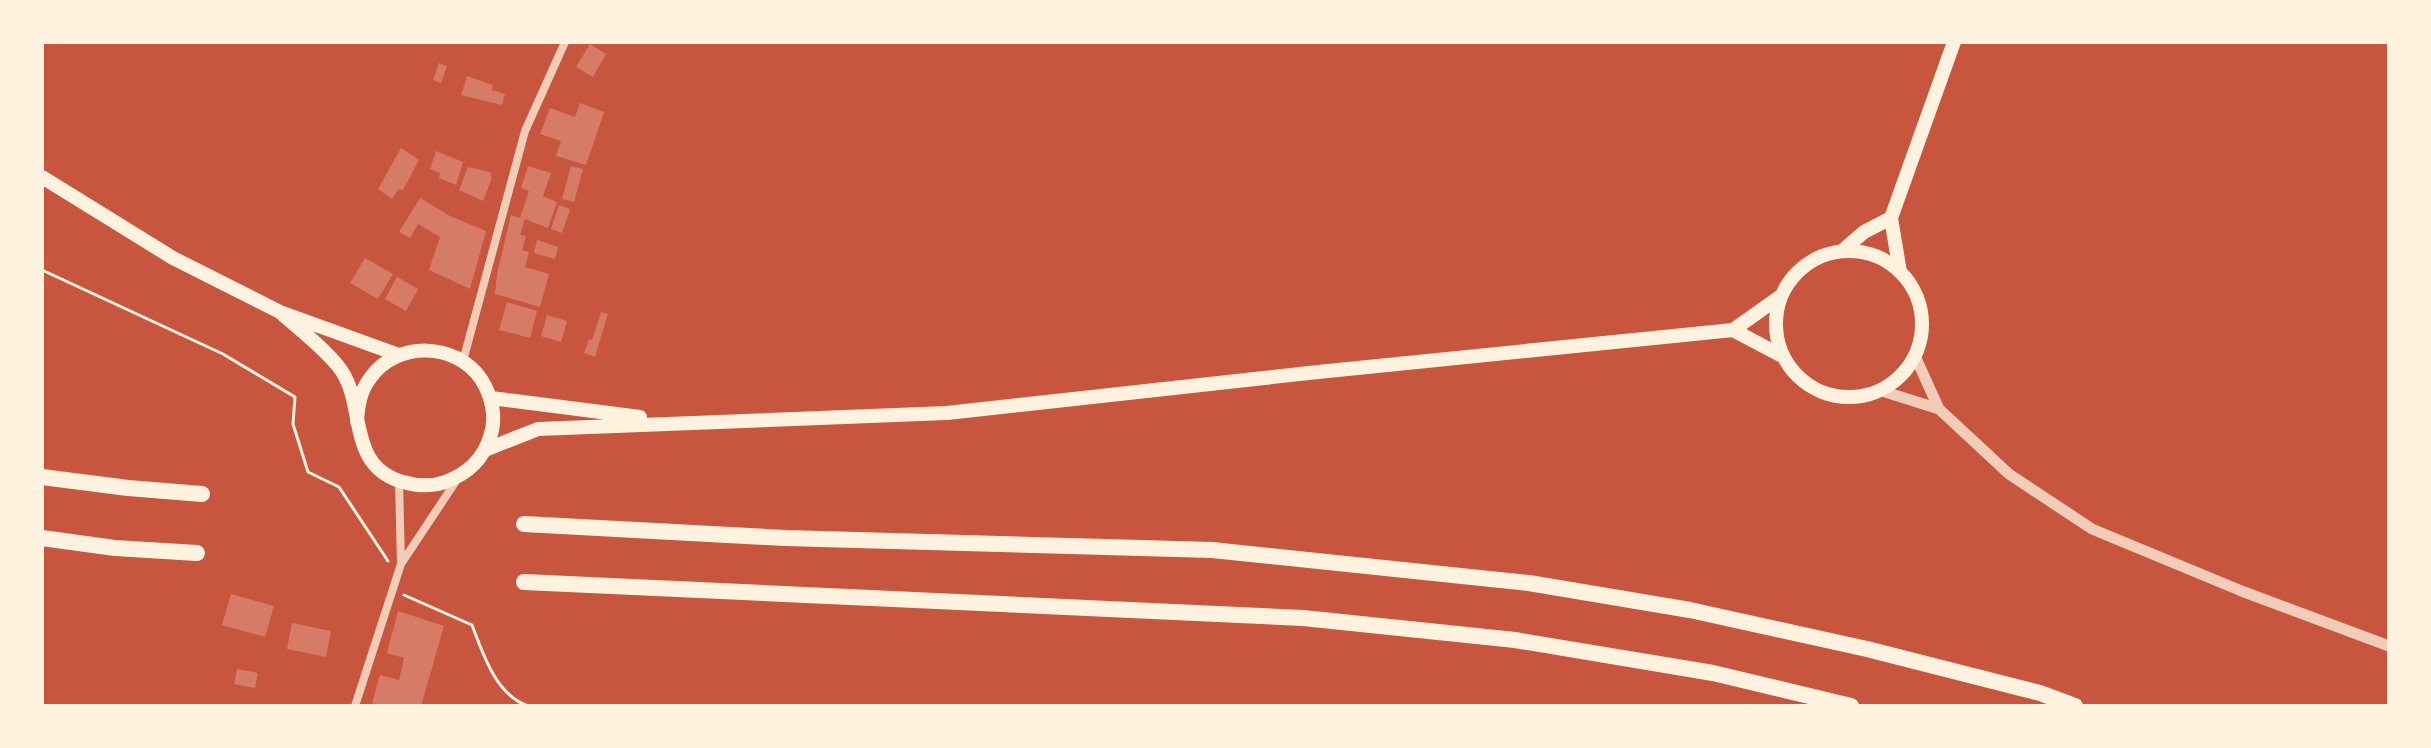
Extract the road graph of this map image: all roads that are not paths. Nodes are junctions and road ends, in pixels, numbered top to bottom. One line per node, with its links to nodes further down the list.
1 (565, 42): 13 (street)
2 (1954, 42): 4 (main road)
3 (42, 177): 8 (main road)
4 (1891, 218): 5 (main road); 6 (main road)
5 (1842, 251): 6 (main road); 7 (main road)
6 (1900, 272): 11 (main road)
7 (1781, 296): 9 (main road); 12 (main road)
8 (280, 312): 10 (main road); 18 (main road)
9 (1733, 330): 12 (main road); 17 (main road)
10 (399, 355): 13 (main road); 18 (main road)
11 (1915, 356): 14 (main road); 16 (street)
12 (1784, 357): 14 (main road)
13 (463, 361): 15 (main road)
14 (1879, 390): 16 (street)
15 (491, 398): 17 (main road); 19 (main road)
16 (1939, 409): 29 (street)
17 (717, 421): 19 (main road)
18 (357, 422): 22 (main road)
19 (485, 450): 21 (main road)
20 (42, 474): 23 (highway)
21 (458, 478): 22 (main road); 27 (street)
22 (399, 481): 27 (street)
23 (202, 494)
24 (524, 524): 32 (highway)
25 (42, 538): 26 (highway)
26 (197, 553)
27 (401, 564): 30 (street)
28 (524, 582): 31 (highway)
29 (2389, 646)
30 (355, 706)
31 (1851, 706)
32 (2075, 706)

